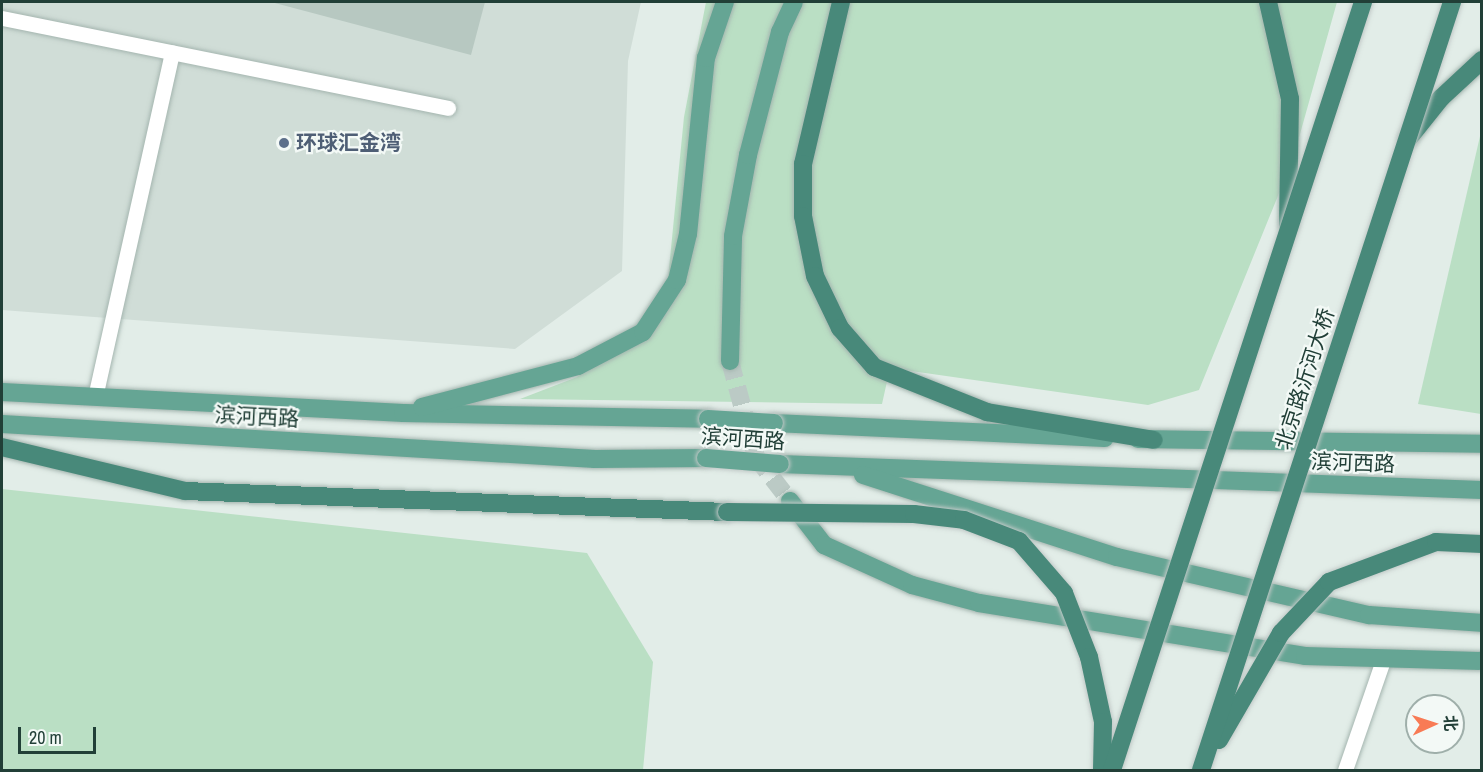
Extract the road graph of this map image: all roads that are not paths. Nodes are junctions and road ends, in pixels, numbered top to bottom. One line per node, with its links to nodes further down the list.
1 (725, 2): 20 (main road)
2 (794, 2): 17 (main road)
3 (841, 2): 22 (highway)
4 (1268, 2): 16 (highway)
5 (1358, 2): 10 (main road)
6 (1363, 2): 10 (highway, bridge)
7 (1452, 2): 12 (highway, 北京路沂河大桥, bridge)
8 (1461, 2): 12 (main road)
9 (2, 18): 11 (lane)
10 (1351, 37): 16 (highway, bridge)
11 (172, 52): 14 (lane); 19 (lane)
12 (1435, 53): 15 (highway, 北京路沂河大桥, bridge)
13 (1482, 60): 15 (highway)
14 (448, 108)
15 (1407, 140): 34 (highway, 北京路沂河大桥, bridge)
16 (1288, 225): 33 (highway, bridge)
17 (730, 361)
18 (2, 392): 19 (main road, 滨河西路)
19 (95, 397): 20 (main road, 滨河西路)
20 (403, 413): 22 (main road, 滨河西路, bridge)
21 (2, 424): 25 (main road, 滨河西路, bridge)
22 (1154, 440): 23 (main road, 滨河西路)
23 (1482, 444)
24 (2, 447): 32 (highway, bridge)
25 (838, 468): 26 (main road, 滨河西路); 29 (main road)
26 (1482, 490)
27 (790, 501): 30 (main road)
28 (1482, 544): 34 (highway, bridge)
29 (1482, 622)
30 (1383, 660): 31 (main road); 35 (lane)
31 (1482, 662)
32 (1102, 771)
33 (1112, 771)
34 (1201, 771)
35 (1345, 771)

